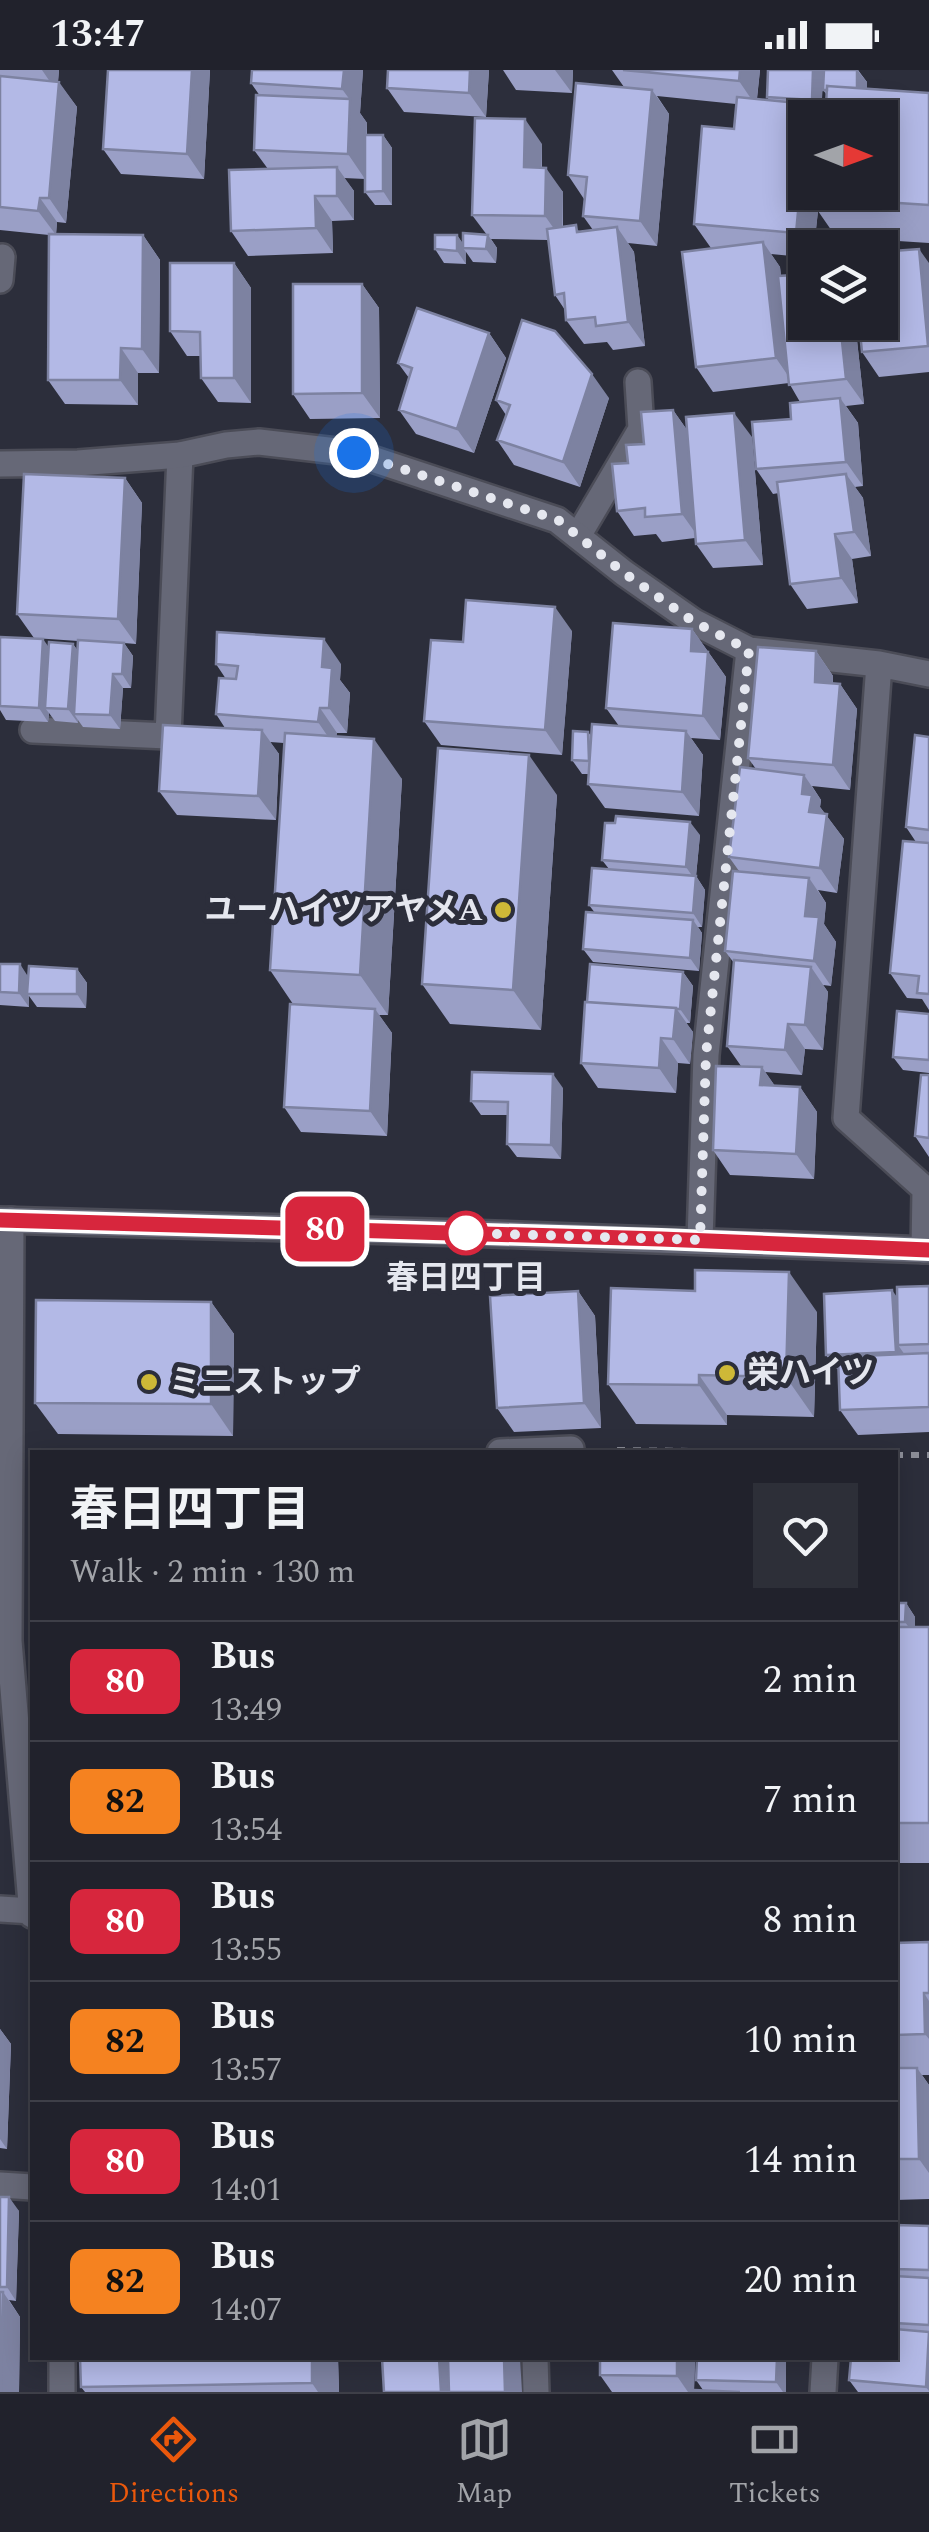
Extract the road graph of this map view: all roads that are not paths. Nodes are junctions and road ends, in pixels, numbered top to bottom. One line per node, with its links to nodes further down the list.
1 (638, 382): 4 (street)
2 (180, 456): 3 (street); 4 (street); 8 (street)
3 (0, 464)
4 (578, 536): 5 (street)
5 (749, 650): 6 (street); 10 (street)
6 (879, 664): 7 (street); 11 (street)
7 (929, 674)
8 (33, 730)
9 (6, 1220): 10 (street); 14 (street)
10 (700, 1240): 11 (street)
11 (926, 1250)
12 (571, 1449): 13 (street)
13 (547, 1450)
14 (14, 1477): 15 (street)
15 (30, 1889)
16 (0, 1909): 17 (street)
17 (30, 1913)
18 (0, 2186): 19 (street)
19 (30, 2187)
20 (62, 2360): 23 (street)
21 (535, 2360): 24 (street)
22 (825, 2360): 25 (street)
23 (62, 2392)
24 (536, 2392)
25 (823, 2392)

